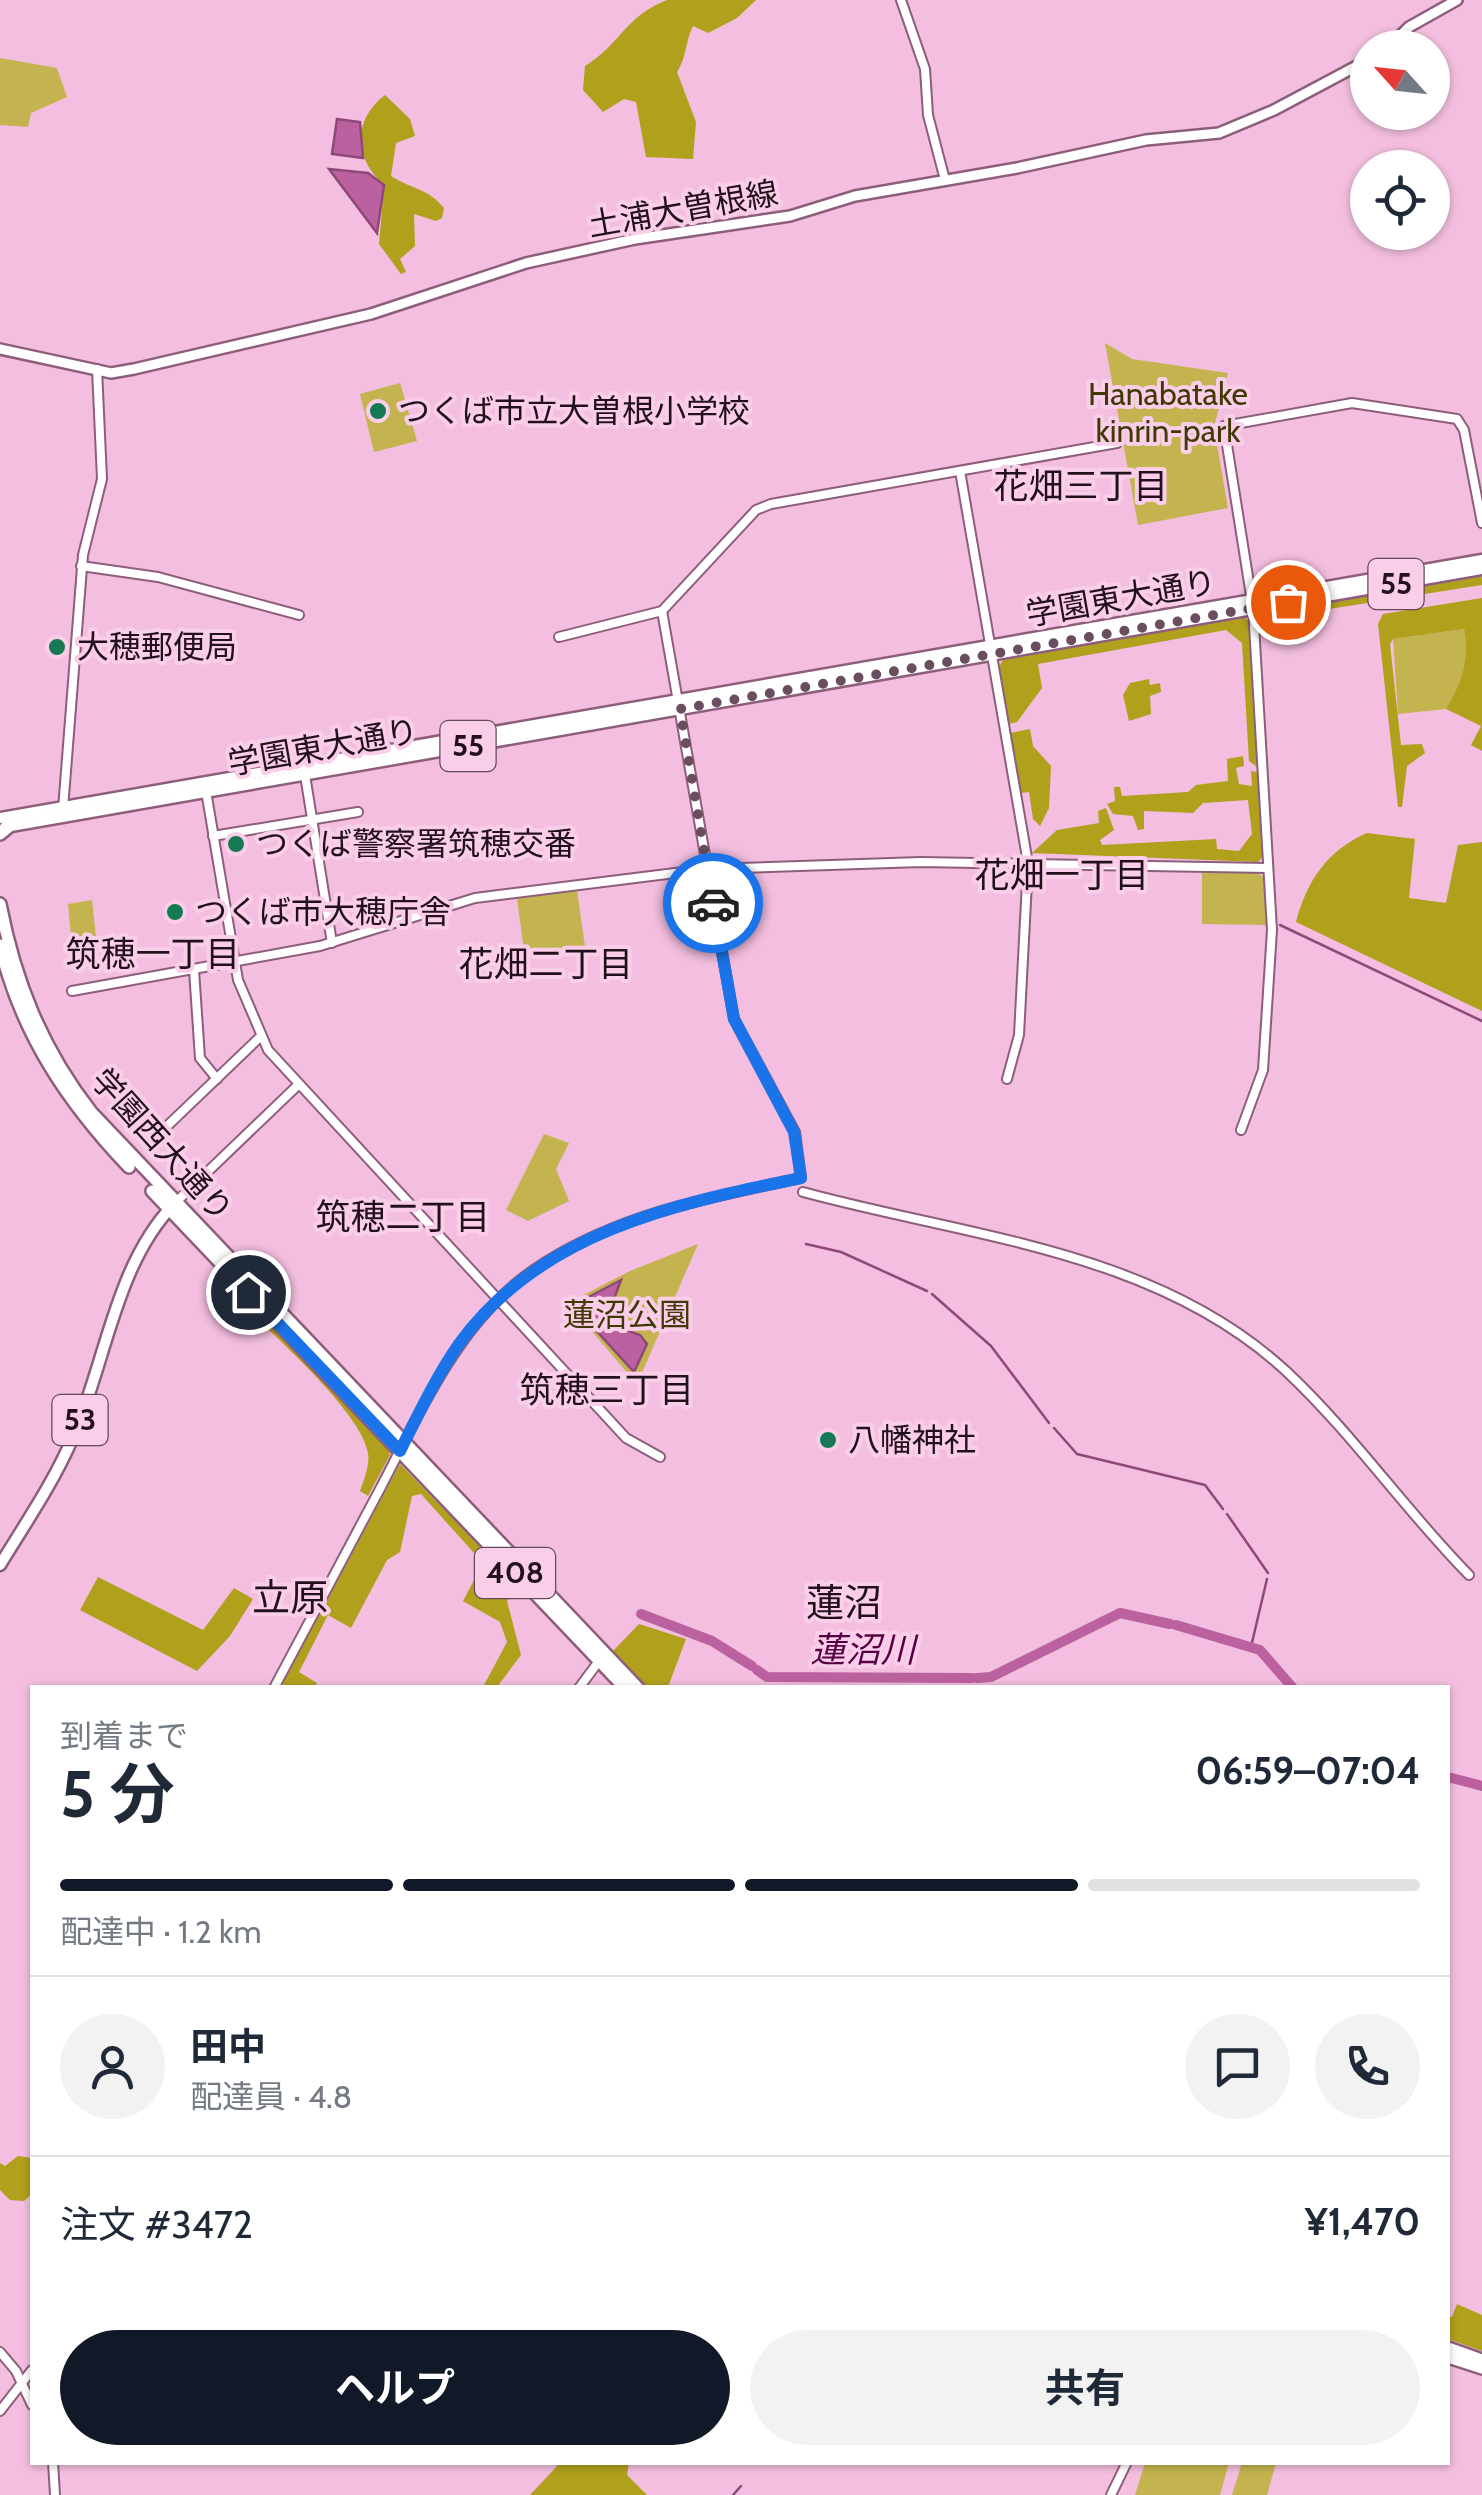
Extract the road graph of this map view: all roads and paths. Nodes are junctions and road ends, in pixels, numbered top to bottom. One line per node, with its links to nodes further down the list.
1 (901, 0): 5 (street)
2 (1457, 0): 3 (main road)
3 (1405, 30)
4 (1350, 69): 5 (main road, 土浦大曽根線)
5 (946, 180): 7 (main road, 土浦大曽根線)
6 (0, 350): 7 (main road, 土浦大曽根線)
7 (97, 369): 12 (street)
8 (1117, 443): 9 (street)
9 (960, 471): 15 (street); 18 (street)
10 (1482, 524): 14 (street)
11 (1482, 560): 14 (main road, 学園東大通り / 55)
12 (82, 566): 16 (street); 22 (street)
13 (1482, 569): 14 (main road, 学園東大通り / 55)
14 (1253, 604): 18 (main road, 学園東大通り / 55); 28 (street)
15 (662, 612): 17 (street); 19 (street)
16 (299, 616)
17 (559, 638)
18 (991, 650): 19 (main road, 学園東大通り / 55); 27 (street)
19 (679, 705): 20 (main road, 学園東大通り / 55); 21 (main road, 学園東大通り / 55); 29 (street)
20 (306, 775): 21 (main road, 学園東大通り / 55); 24 (street)
21 (206, 788): 22 (main road, 学園東大通り / 55); 25 (main road, 学園東大通り / 55); 26 (street)
22 (64, 809): 25 (main road, 学園東大通り / 55)
23 (358, 812): 24 (street)
24 (313, 819): 26 (street); 31 (street)
25 (3, 826)
26 (214, 836): 33 (street)
27 (1028, 863): 28 (street); 29 (street); 38 (street)
28 (1268, 868): 41 (street)
29 (708, 869): 31 (street); 44 (street)
30 (0, 904): 43 (highway, 学園西大通り / 408)
31 (332, 944): 33 (street)
32 (0, 945): 43 (highway, 学園西大通り / 408)
33 (236, 963): 34 (street); 36 (street)
34 (194, 970): 35 (street); 37 (street)
35 (72, 991)
36 (260, 1037): 37 (street); 39 (street)
37 (217, 1079): 40 (street)
38 (1006, 1079)
39 (297, 1086): 43 (street); 44 (street)
40 (163, 1130)
41 (1241, 1130)
42 (803, 1192): 48 (street)
43 (172, 1206): 45 (highway, 学園西大通り / 408); 47 (main road, 53)
44 (500, 1298): 45 (street); 46 (street)
45 (402, 1447): 49 (highway, 学園西大通り / 408); 50 (street)
46 (660, 1457)
47 (0, 1565)
48 (1469, 1574)
49 (603, 1658): 51 (street); 52 (highway, 学園西大通り / 408); 53 (highway, 学園西大通り / 408)
50 (276, 1685)
51 (581, 1685)
52 (624, 1685)
53 (634, 1685)
54 (1450, 2349): 57 (highway)
55 (0, 2352): 60 (street)
56 (1450, 2358): 58 (highway)
57 (1482, 2360)
58 (1482, 2368)
59 (30, 2372): 60 (street)
60 (22, 2380): 61 (street); 62 (street)
61 (30, 2400)
62 (0, 2410)
63 (52, 2465): 65 (street)
64 (1126, 2465): 66 (street)
65 (55, 2495)
66 (1111, 2495)

